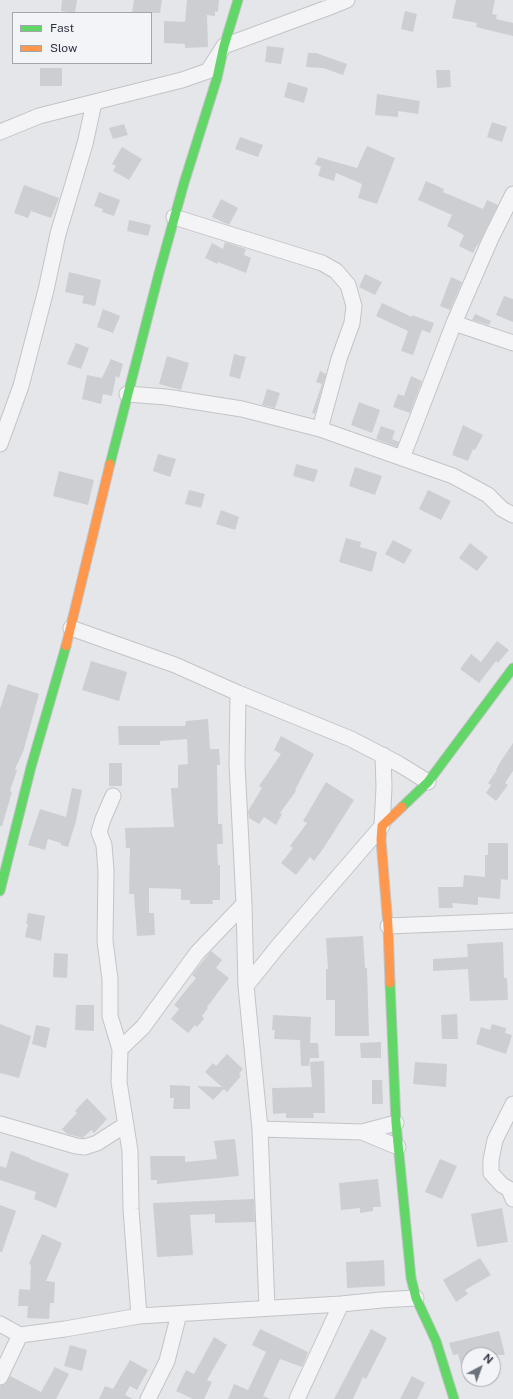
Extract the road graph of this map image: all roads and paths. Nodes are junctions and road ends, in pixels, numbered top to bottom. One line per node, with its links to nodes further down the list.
1 (238, 0): 3 (street)
2 (347, 0): 3 (street)
3 (224, 46): 4 (street); 7 (street)
4 (94, 103): 5 (street); 12 (street)
5 (0, 132)
6 (513, 194): 8 (street)
7 (174, 217): 10 (street); 11 (street)
8 (454, 323): 9 (street); 13 (street)
9 (513, 343)
10 (127, 394): 11 (street); 15 (street)
11 (320, 429): 13 (street)
12 (0, 444)
13 (402, 458): 14 (street)
14 (513, 515)
15 (71, 628): 17 (street); 22 (street)
16 (513, 668): 19 (street)
17 (238, 693): 18 (street); 23 (street)
18 (383, 755): 19 (street); 21 (street)
19 (428, 782): 21 (street)
20 (113, 796): 27 (street)
21 (382, 826): 25 (street); 26 (street)
22 (0, 891)
23 (244, 904): 26 (street); 27 (street)
24 (513, 921): 25 (street)
25 (388, 926): 29 (street)
26 (246, 986): 32 (street)
27 (120, 1049): 31 (street)
28 (513, 1104): 35 (street)
29 (396, 1123): 33 (street); 34 (street)
30 (0, 1124): 31 (street)
31 (125, 1124): 40 (street)
32 (260, 1130): 33 (street); 38 (street)
33 (362, 1132): 34 (street)
34 (398, 1146): 36 (street)
35 (513, 1199)
36 (416, 1298): 37 (street); 46 (street)
37 (341, 1304): 38 (street); 45 (street)
38 (267, 1308): 39 (street)
39 (179, 1314): 40 (street); 44 (street)
40 (138, 1316): 42 (street)
41 (0, 1324): 42 (street)
42 (20, 1335): 43 (street)
43 (0, 1377)
44 (148, 1399)
45 (297, 1399)
46 (454, 1399)

